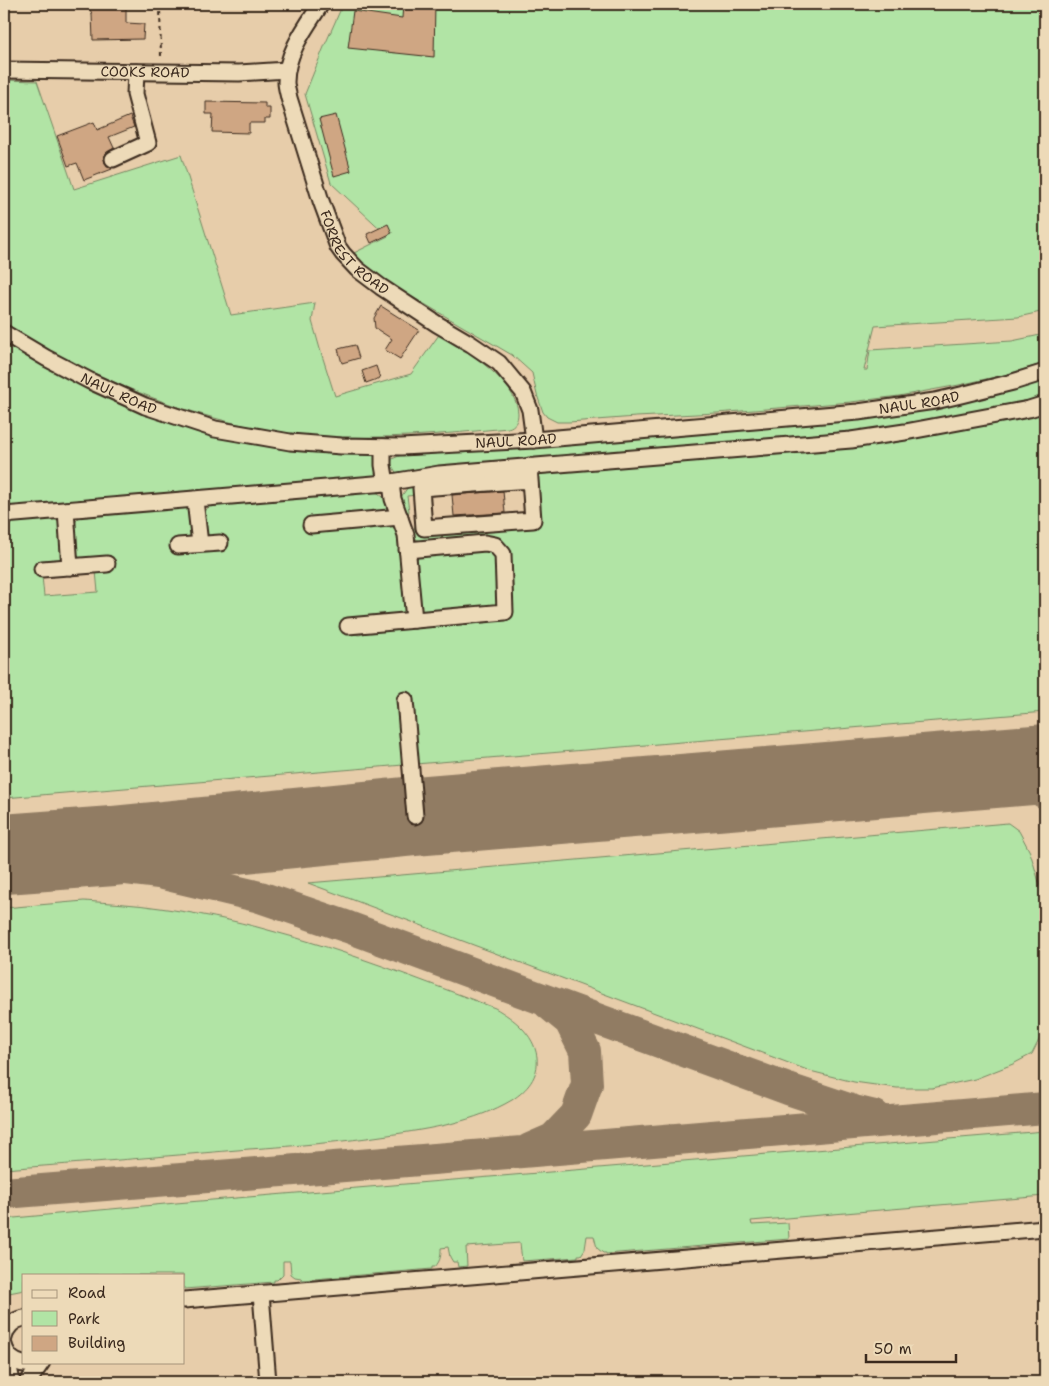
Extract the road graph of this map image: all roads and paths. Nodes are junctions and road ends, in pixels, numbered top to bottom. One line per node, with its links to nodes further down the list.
1 (160, 4): 6 (path)
2 (321, 4): 4 (street, FORREST ROAD)
3 (4, 70): 5 (street, COOKS ROAD)
4 (287, 70): 6 (street, COOKS ROAD); 11 (street, FORREST ROAD)
5 (136, 72): 6 (street, COOKS ROAD); 7 (street)
6 (162, 72)
7 (113, 159)
8 (4, 333): 12 (street, NAUL ROAD)
9 (1045, 372): 11 (street, NAUL ROAD)
10 (1045, 404): 13 (street)
11 (534, 440): 12 (street, NAUL ROAD)
12 (383, 447): 14 (street)
13 (530, 473): 13 (street); 14 (street)
14 (388, 483): 15 (street); 18 (street)
15 (195, 500): 16 (street); 21 (street)
16 (66, 510): 17 (street); 25 (street)
17 (4, 515)
18 (400, 517): 19 (street); 23 (street)
19 (311, 525)
20 (220, 543): 21 (street)
21 (200, 544): 22 (street)
22 (178, 546)
23 (407, 550): 27 (street); 27 (street)
24 (107, 564): 25 (street)
25 (70, 567): 26 (street)
26 (42, 569)
27 (414, 620): 28 (street)
28 (348, 626)
29 (405, 700): 30 (street)
30 (415, 816)
31 (1045, 1228): 32 (street)
32 (260, 1294): 33 (street); 40 (street)
33 (185, 1300)
34 (22, 1318): 35 (street)
35 (4, 1344): 36 (street); 38 (street)
36 (35, 1364)
37 (39, 1364): 39 (street)
38 (12, 1382)
39 (28, 1382)
40 (268, 1382)

